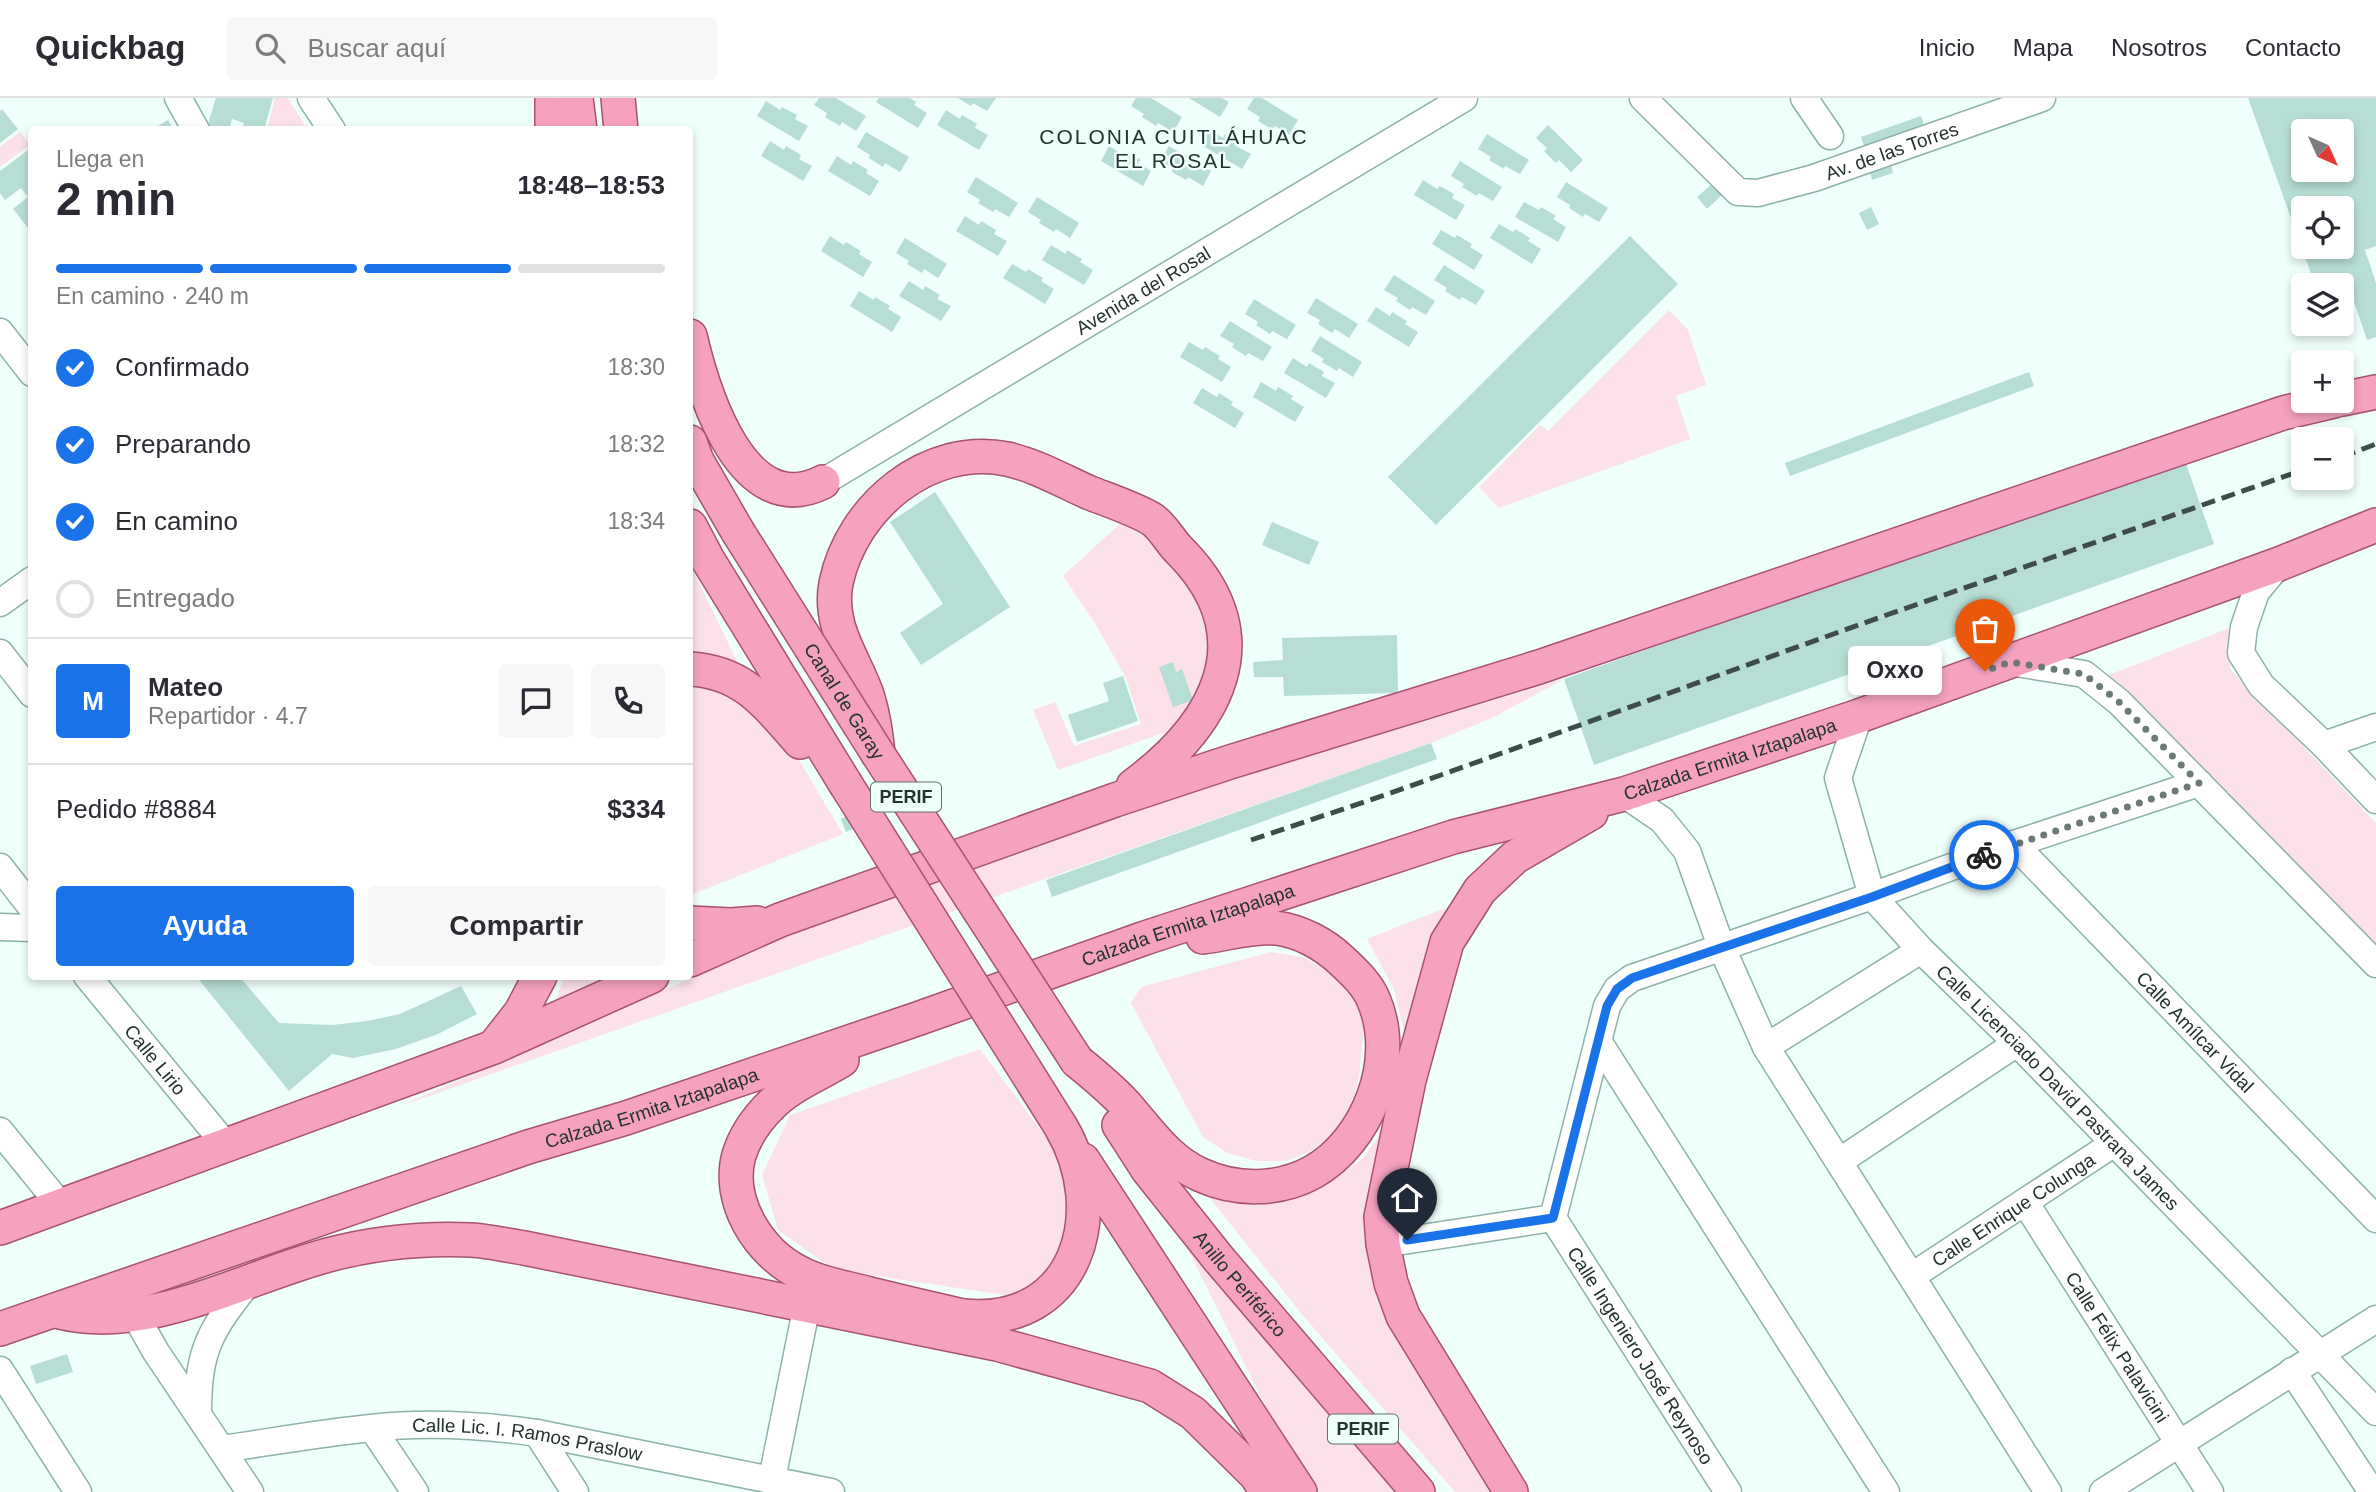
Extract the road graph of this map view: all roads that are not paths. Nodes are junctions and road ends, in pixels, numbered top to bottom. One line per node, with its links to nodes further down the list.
1 (178, 98): 9 (street)
2 (311, 98): 10 (street)
3 (552, 98): 11 (main road)
4 (576, 98): 12 (main road)
5 (1464, 98): 21 (street, Avenida del Rosal)
6 (1643, 98): 8 (street, Av. de las Torres)
7 (1804, 98): 13 (street)
8 (2042, 98)
9 (194, 126)
10 (329, 126)
11 (552, 126)
12 (580, 126)
13 (1830, 136)
14 (0, 332): 16 (street)
15 (693, 348): 21 (main road)
16 (28, 368)
17 (2376, 392): 18 (main road)
18 (2354, 397)
19 (2291, 410): 38 (main road)
20 (693, 450): 34 (main road, Canal de Garay / PERIF, bridge)
21 (823, 482)
22 (2376, 525): 24 (main road, Calzada Ermita Iztapalapa)
23 (693, 532): 35 (main road, PERIF)
24 (2279, 564): 28 (main road, Calzada Ermita Iztapalapa); 33 (street)
25 (28, 582): 26 (street)
26 (2, 598)
27 (0, 653): 30 (street)
28 (2010, 662): 31 (main road, Calzada Ermita Iztapalapa); 36 (street)
29 (693, 669): 35 (main road)
30 (28, 689)
31 (1859, 716): 37 (main road, Calzada Ermita Iztapalapa); 42 (street, Calle Licenciado David Pastrana James)
32 (2376, 727): 33 (street)
33 (2324, 745): 39 (street)
34 (878, 754): 38 (main road); 61 (main road, Canal de Garay / PERIF, bridge)
35 (845, 783): 62 (main road, PERIF, bridge)
36 (2199, 783): 40 (street); 52 (street)
37 (1624, 794): 48 (main road, Calzada Ermita Iztapalapa); 49 (street); 72 (main road)
38 (1115, 800): 44 (main road)
39 (2376, 800)
40 (2014, 844): 42 (street); 70 (street, Calle Amílcar Vidal)
41 (0, 867): 43 (street)
42 (1872, 897): 49 (street); 50 (street, Calle Licenciado David Pastrana James)
43 (28, 903)
44 (780, 919): 45 (main road); 51 (main road)
45 (693, 923)
46 (0, 927): 47 (street)
47 (28, 928)
48 (1145, 938): 56 (main road, Calzada Ermita Iztapalapa); 61 (main road)
49 (1721, 946): 57 (street); 60 (street)
50 (1921, 950): 58 (street, Calle Licenciado David Pastrana James); 60 (street)
51 (693, 959)
52 (2376, 964)
53 (90, 980): 64 (street, Calle Lirio)
54 (538, 980): 59 (main road)
55 (643, 980): 59 (main road)
56 (880, 1031): 62 (main road); 75 (main road, Calzada Ermita Iztapalapa)
57 (1598, 1041): 69 (street); 99 (street)
58 (2017, 1044): 65 (street, Calle Licenciado David Pastrana James); 66 (street)
59 (494, 1047): 64 (main road)
60 (1766, 1047): 66 (street)
61 (1077, 1061): 96 (main road, Anillo Periférico / PERIF)
62 (1061, 1127): 95 (main road, PERIF)
63 (0, 1131): 68 (street)
64 (225, 1144): 68 (main road)
65 (2113, 1144): 67 (street, Calle Enrique Colunga); 79 (street, Calle Licenciado David Pastrana James)
66 (1840, 1160): 73 (street)
67 (2025, 1202): 73 (street, Calle Enrique Colunga); 86 (street, Calle Félix Palavicini)
68 (61, 1206): 71 (main road)
69 (1553, 1218): 72 (street); 98 (street, Calle Ingeniero José Reynoso)
70 (2376, 1219)
71 (0, 1228)
72 (1383, 1244): 97 (main road)
73 (1912, 1276): 100 (street)
74 (250, 1280): 75 (main road); 76 (main road); 83 (street)
75 (127, 1302): 78 (main road); 83 (street)
76 (807, 1304): 88 (street); 94 (main road)
77 (2376, 1318): 79 (street)
78 (0, 1329)
79 (2320, 1353): 81 (street); 82 (street, Calle Licenciado David Pastrana James)
80 (0, 1370): 89 (street)
81 (2292, 1371): 86 (street); 103 (street)
82 (2376, 1412)
83 (198, 1414): 87 (street)
84 (372, 1428): 85 (street, Calle Lic. I. Ramos Praslow); 87 (street, Calle Lic. I. Ramos Praslow); 91 (street)
85 (537, 1433): 88 (street, Calle Lic. I. Ramos Praslow); 92 (street)
86 (2180, 1444): 101 (street); 102 (street, Calle Félix Palavicini)
87 (222, 1449): 90 (street)
88 (772, 1479): 93 (street, Calle Lic. I. Ramos Praslow)
89 (78, 1492)
90 (249, 1492)
91 (415, 1492)
92 (575, 1492)
93 (831, 1492)
94 (1267, 1492)
95 (1300, 1492)
96 (1418, 1492)
97 (1511, 1492)
98 (1728, 1492)
99 (1886, 1492)
100 (2048, 1492)
101 (2103, 1492)
102 (2210, 1492)
103 (2372, 1492)

